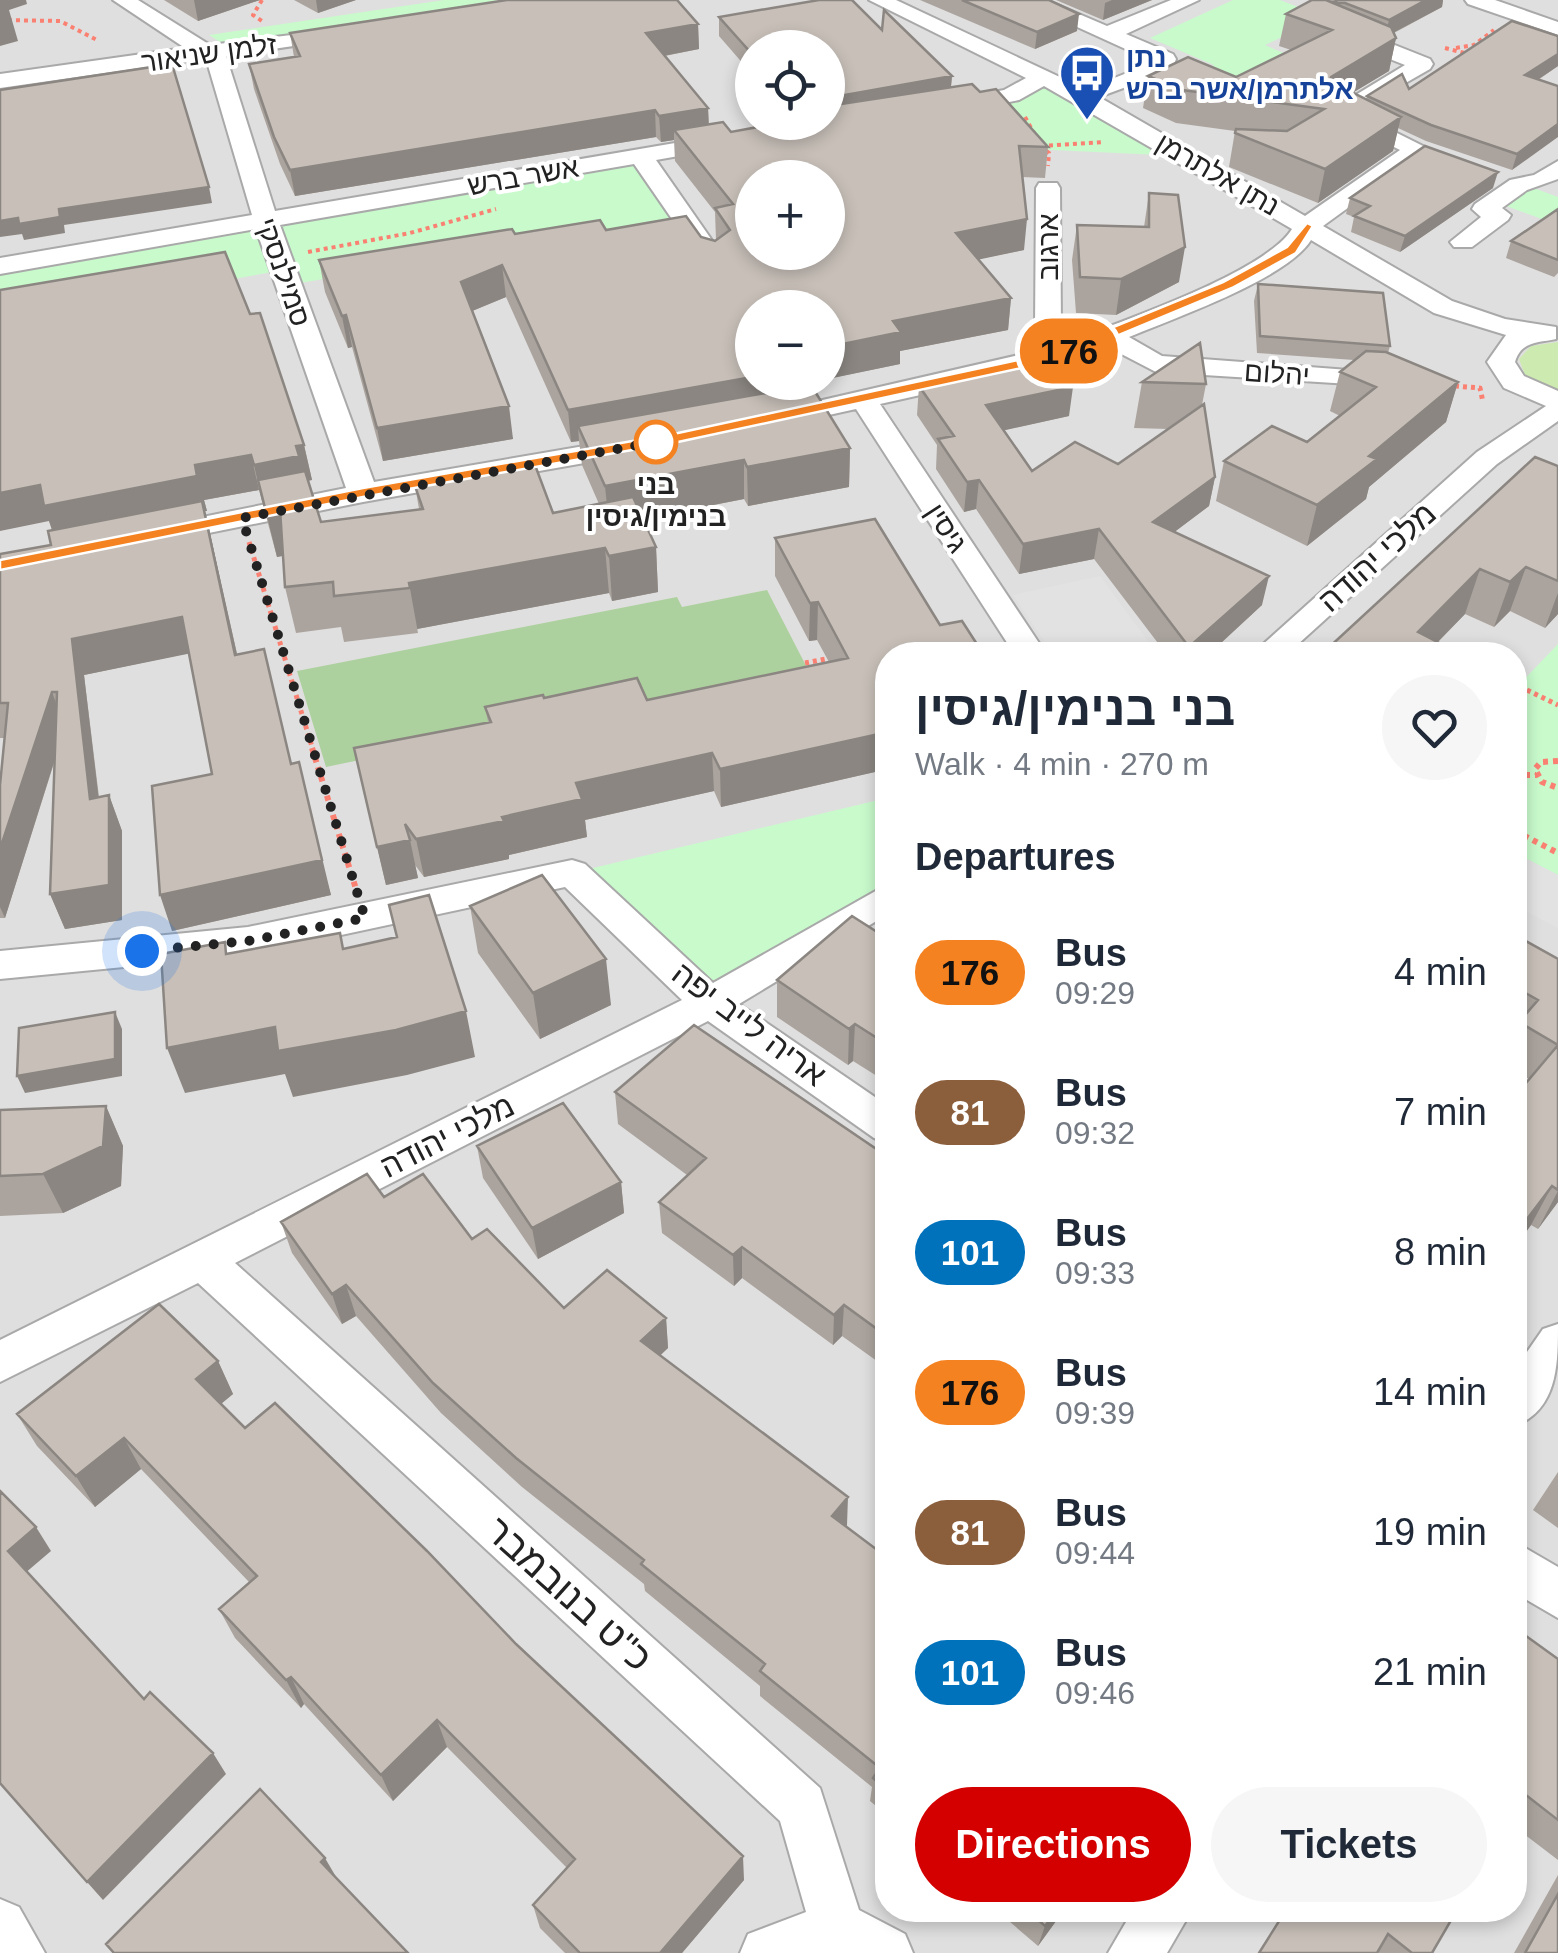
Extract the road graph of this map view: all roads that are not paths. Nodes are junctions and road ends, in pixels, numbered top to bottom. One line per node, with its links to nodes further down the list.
1 (123, 0): 10 (street)
2 (878, 0): 11 (street, נתן אלתרמן)
3 (1028, 0): 9 (street)
4 (1189, 0): 9 (street)
5 (1475, 0): 8 (street)
6 (368, 28): 10 (street, זלמן שניאור)
7 (1332, 29): 22 (street)
8 (1558, 29)
9 (1110, 34): 13 (street)
10 (206, 53): 12 (street, זלמן שניאור); 21 (street, סמילנסקי)
11 (1042, 78): 13 (street, נתן אלתרמן); 14 (street)
12 (0, 82)
13 (1078, 94): 22 (street, נתן אלתרמן)
14 (921, 111)
15 (739, 140): 16 (street, אשר ברש)
16 (640, 155): 21 (street, אשר ברש); 24 (street)
17 (1558, 168): 19 (street)
18 (1485, 172): 19 (street)
19 (1518, 184): 23 (street)
20 (1048, 188): 29 (street, ארגוב)
21 (265, 221): 25 (street, אשר ברש); 38 (street, סמילנסקי)
22 (1307, 226): 26 (street, נתן אלתרמן); 28 (street)
23 (1463, 242)
24 (714, 261)
25 (0, 266)
26 (1443, 307): 27 (street, נתן אלתרמן); 30 (street, נתן אלתרמן)
27 (1552, 333): 30 (street)
28 (1108, 336): 29 (street); 31 (street, יהלום)
29 (1080, 347): 32 (street)
30 (1504, 368): 33 (street, נתן אלתרמן); 37 (street, מלכי יהודה)
31 (1455, 386)
32 (864, 401): 35 (street); 40 (street, גיסין)
33 (1558, 401)
34 (1558, 411): 37 (street, מלכי יהודה)
35 (753, 423)
36 (660, 441): 38 (street)
37 (1487, 458): 41 (street, מלכי יהודה)
38 (363, 493): 39 (street)
39 (137, 538)
40 (1022, 642)
41 (1282, 642)
42 (875, 905): 44 (street, מלכי יהודה)
43 (0, 965): 44 (street, אריה לייב יפה)
44 (710, 1003): 45 (street, אריה לייב יפה); 46 (street, מלכי יהודה)
45 (875, 1118)
46 (202, 1260): 48 (street, מלכי יהודה); 54 (street, כ"ט בנובמבר)
47 (1558, 1344): 49 (street)
48 (0, 1362)
49 (1527, 1389)
50 (1527, 1574): 51 (street)
51 (1558, 1596)
52 (1158, 1922): 58 (street)
53 (0, 1926): 55 (street)
54 (837, 1928): 56 (street); 57 (street)
55 (18, 1953)
56 (767, 1953)
57 (886, 1953)
58 (1136, 1953)

